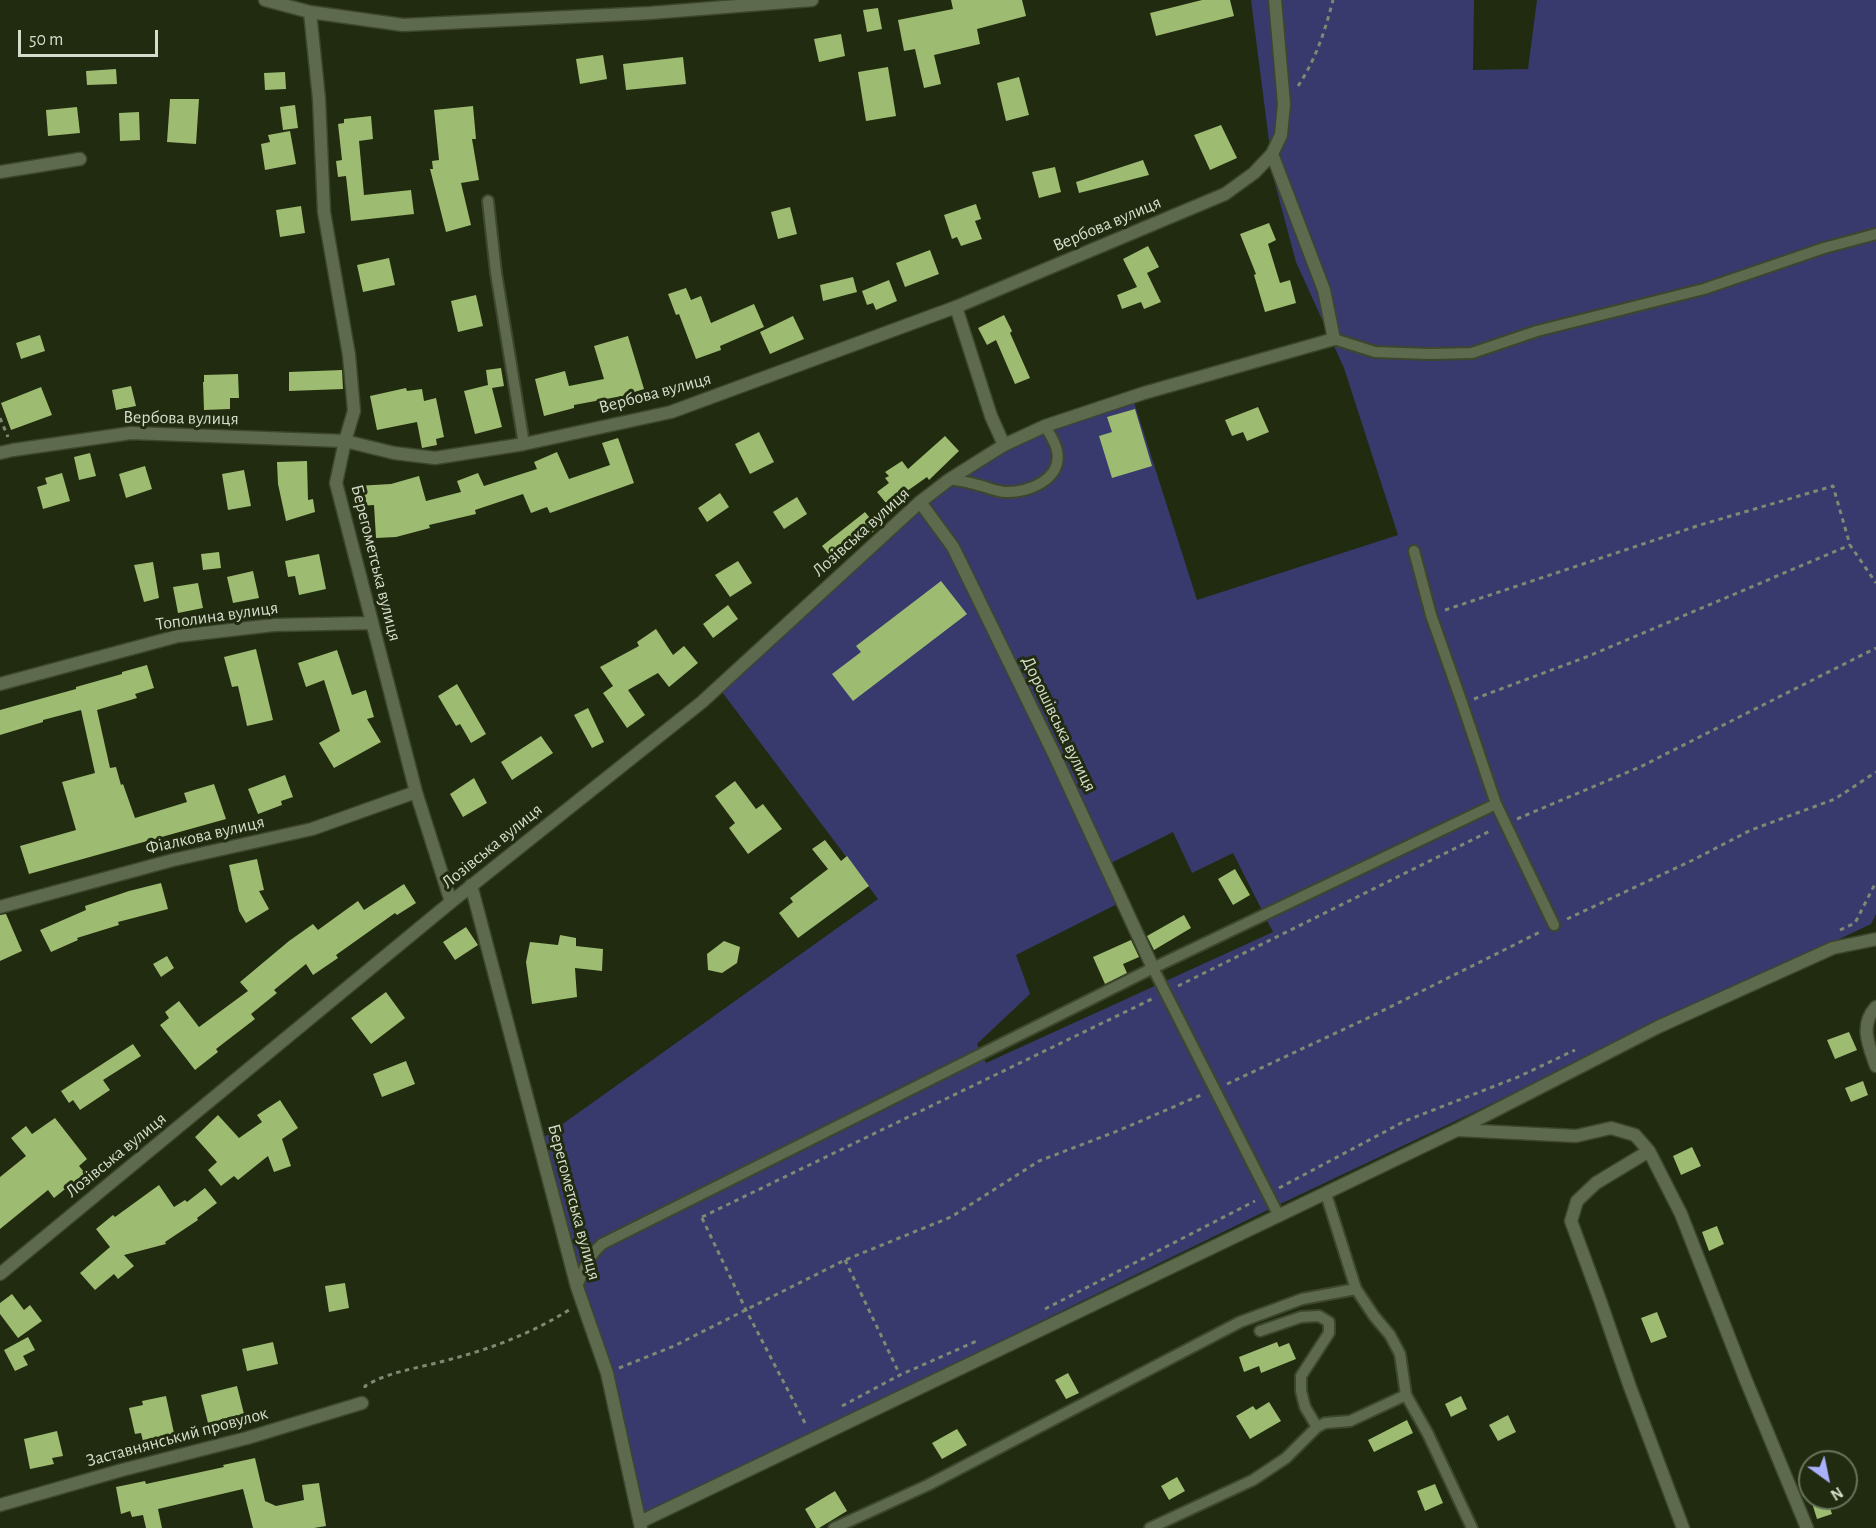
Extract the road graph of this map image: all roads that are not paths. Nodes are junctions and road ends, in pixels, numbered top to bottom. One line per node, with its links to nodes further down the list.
1 (265, 0): 5 (street)
2 (650, 0): 6 (street)
3 (812, 0): 6 (street)
4 (1275, 0): 7 (street)
5 (310, 12): 6 (street); 15 (street, Берегометська вулиця)
6 (650, 14)
7 (1272, 154): 12 (street, Вербова вулиця); 13 (street)
8 (80, 159): 9 (street)
9 (0, 172)
10 (488, 201): 16 (lane)
11 (1876, 234): 13 (lane)
12 (956, 307): 16 (street, Вербова вулиця); 17 (street)
13 (1334, 339): 14 (street, Лозівська вулиця)
14 (1045, 426): 17 (street, Лозівська вулиця); 19 (lane)
15 (345, 441): 16 (street, Вербова вулиця); 18 (street, Вербова вулиця); 22 (street, Берегометська вулиця)
16 (524, 444)
17 (1004, 445): 19 (street, Лозівська вулиця)
18 (0, 453)
19 (950, 479): 20 (street, Лозівська вулиця)
20 (920, 502): 26 (street, Лозівська вулиця); 31 (street, Дорошівська вулиця)
21 (1414, 551): 25 (lane)
22 (372, 623): 23 (street, Тополина вулиця); 24 (street, Берегометська вулиця)
23 (0, 684)
24 (416, 792): 27 (street, Берегометська вулиця); 28 (street, Фіалкова вулиця)
25 (1496, 804): 29 (lane); 31 (lane)
26 (471, 885): 27 (street, Лозівська вулиця); 39 (street, Берегометська вулиця)
27 (451, 902): 38 (street, Лозівська вулиця)
28 (0, 907)
29 (1554, 925)
30 (1876, 939): 34 (street)
31 (1153, 968): 37 (lane); 39 (lane)
32 (1876, 1007): 33 (street)
33 (1876, 1066)
34 (1457, 1130): 35 (street); 36 (street)
35 (1649, 1151): 50 (street); 51 (street)
36 (1326, 1194): 37 (street); 40 (lane)
37 (1279, 1216): 46 (street)
38 (0, 1274)
39 (578, 1287): 46 (street, Берегометська вулиця)
40 (1356, 1289): 42 (lane); 47 (lane)
41 (1260, 1331): 44 (lane)
42 (1406, 1395): 44 (lane); 49 (lane)
43 (362, 1403): 45 (street, Заставнянський провулок)
44 (1317, 1427): 48 (lane)
45 (0, 1505)
46 (640, 1525)
47 (834, 1528)
48 (1150, 1528)
49 (1472, 1528)
50 (1683, 1528)
51 (1808, 1528)

